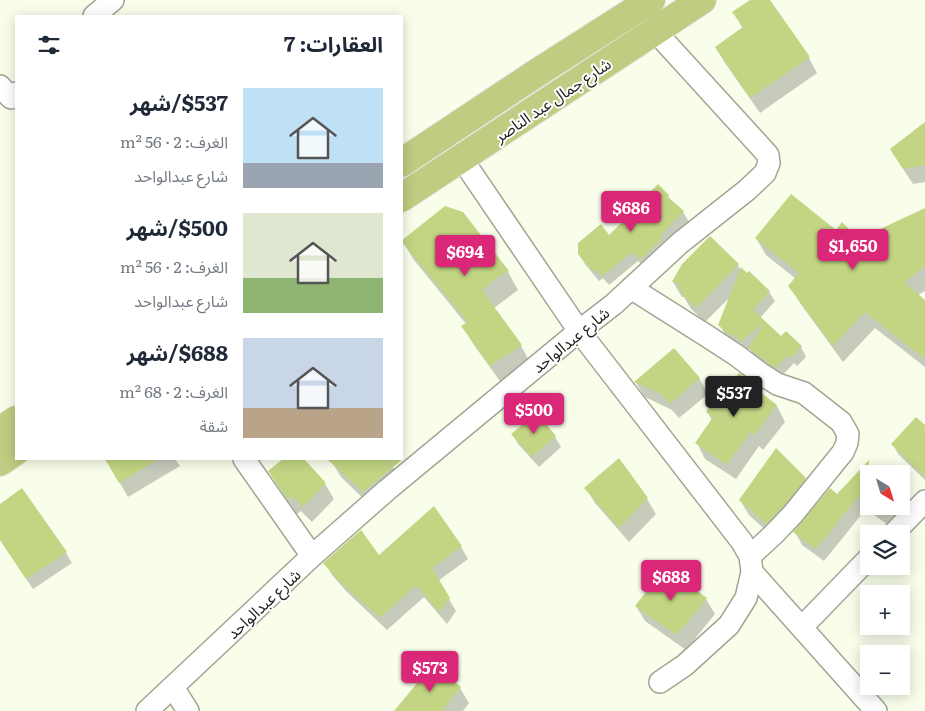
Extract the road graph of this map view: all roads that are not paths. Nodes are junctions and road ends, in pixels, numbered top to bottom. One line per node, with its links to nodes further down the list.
1 (113, 0): 4 (street)
2 (651, 0): 7 (main road, شارع جمال عبد الناصر)
3 (702, 0): 5 (main road, شارع جمال عبد الناصر)
4 (95, 15)
5 (655, 30): 6 (main road, شارع جمال عبد الناصر); 9 (street, شارع عبدالواحد)
6 (462, 159): 8 (main road, شارع جمال عبد الناصر); 10 (street)
7 (403, 163)
8 (403, 197)
9 (631, 288): 10 (street, شارع عبدالواحد); 19 (street)
10 (579, 331): 18 (street, شارع عبدالواحد); 19 (street)
11 (15, 421): 12 (main road)
12 (0, 431)
13 (15, 452): 15 (main road)
14 (245, 460): 18 (street)
15 (0, 462)
16 (925, 501): 17 (street)
17 (902, 525)
18 (312, 556): 23 (street, شارع عبدالواحد)
19 (751, 564): 21 (street); 22 (street)
20 (860, 567): 21 (street)
21 (802, 627): 26 (street)
22 (660, 682)
23 (174, 687): 24 (street, شارع عبدالواحد); 25 (street)
24 (147, 711)
25 (188, 711)
26 (876, 711)

